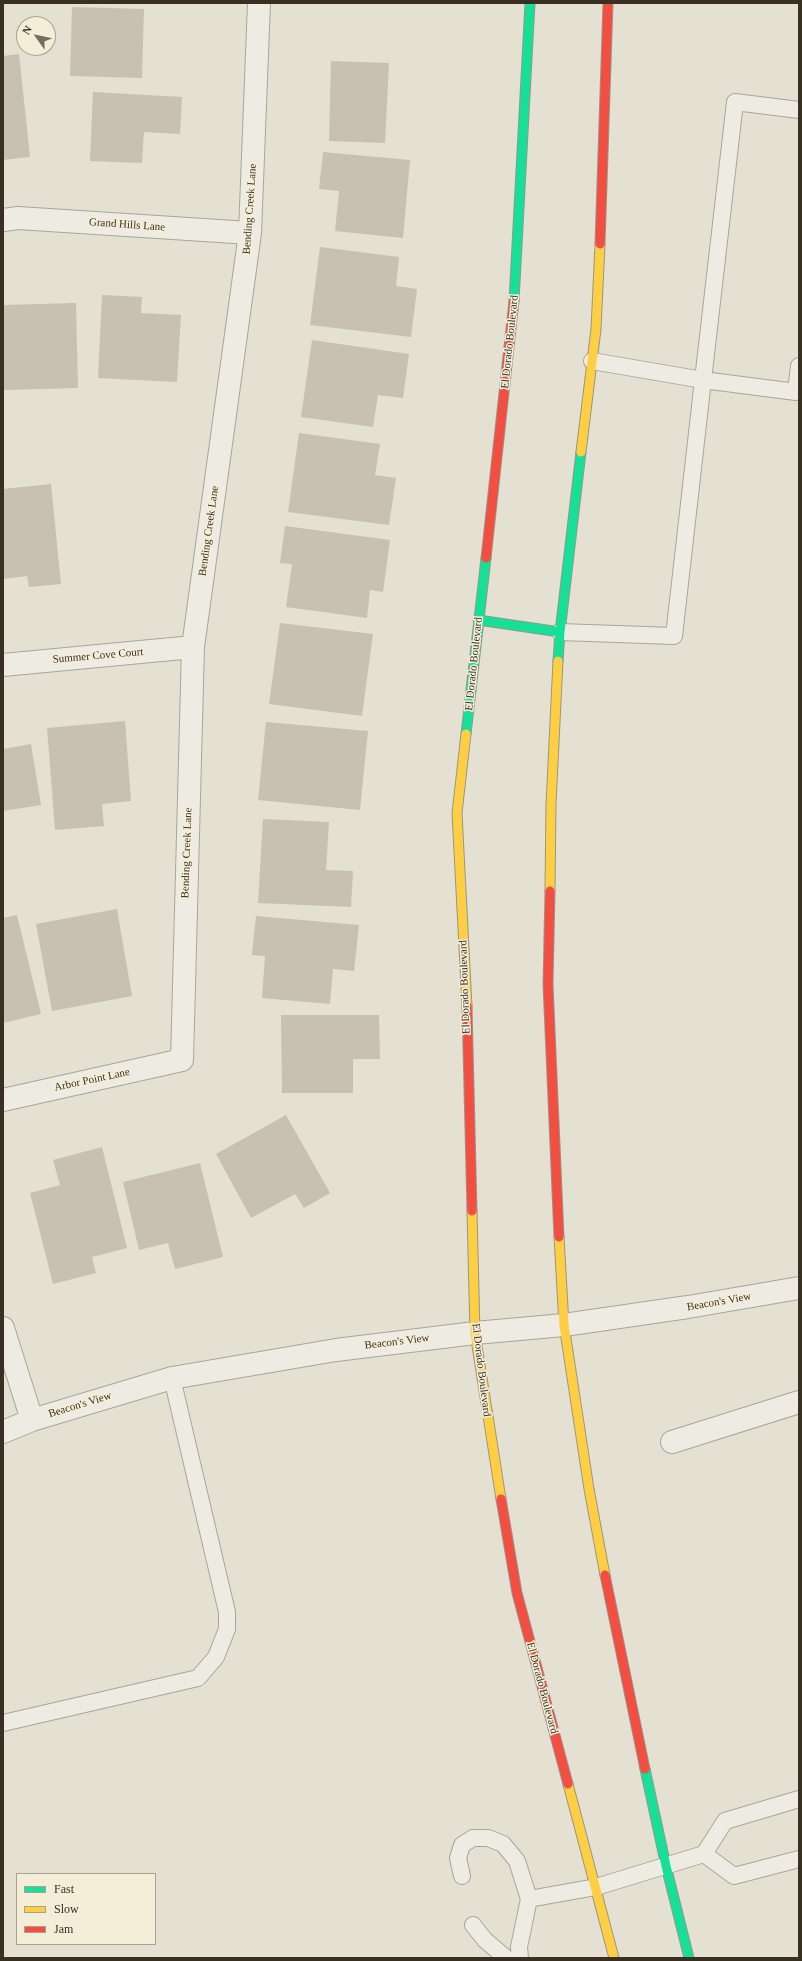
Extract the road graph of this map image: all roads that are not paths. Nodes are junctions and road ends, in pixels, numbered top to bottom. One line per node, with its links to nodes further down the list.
1 (259, 3): 6 (street, Bending Creek Lane)
2 (530, 3): 10 (main road, El Dorado Boulevard)
3 (608, 3): 7 (main road)
4 (799, 110): 9 (lane)
5 (3, 220): 6 (street, Grand Hills Lane)
6 (250, 233): 12 (street, Bending Creek Lane)
7 (592, 361): 9 (lane); 11 (main road)
8 (799, 366): 9 (lane)
9 (703, 380): 11 (lane)
10 (478, 620): 11 (main road); 19 (main road, El Dorado Boulevard)
11 (560, 632): 17 (main road)
12 (193, 647): 13 (street, Summer Cove Court); 14 (street, Bending Creek Lane)
13 (3, 665)
14 (182, 1060): 15 (street, Arbor Point Lane)
15 (3, 1100)
16 (799, 1288): 17 (street, Beacon's View)
17 (564, 1324): 19 (street, Beacon's View); 29 (main road)
18 (3, 1328): 22 (street)
19 (475, 1333): 20 (street, Beacon's View); 31 (main road, El Dorado Boulevard)
20 (172, 1378): 22 (street, Beacon's View); 25 (lane)
21 (799, 1402): 24 (street)
22 (32, 1420): 23 (street, Beacon's View)
23 (3, 1432)
24 (672, 1442)
25 (3, 1722)
26 (799, 1799): 27 (lane)
27 (704, 1854): 28 (lane); 29 (lane)
28 (799, 1859)
29 (666, 1866): 31 (lane); 37 (main road)
30 (462, 1876): 32 (lane)
31 (596, 1887): 32 (lane); 36 (main road, El Dorado Boulevard)
32 (529, 1899): 35 (lane)
33 (473, 1925): 34 (lane)
34 (506, 1958)
35 (520, 1958)
36 (614, 1958)
37 (689, 1958)

